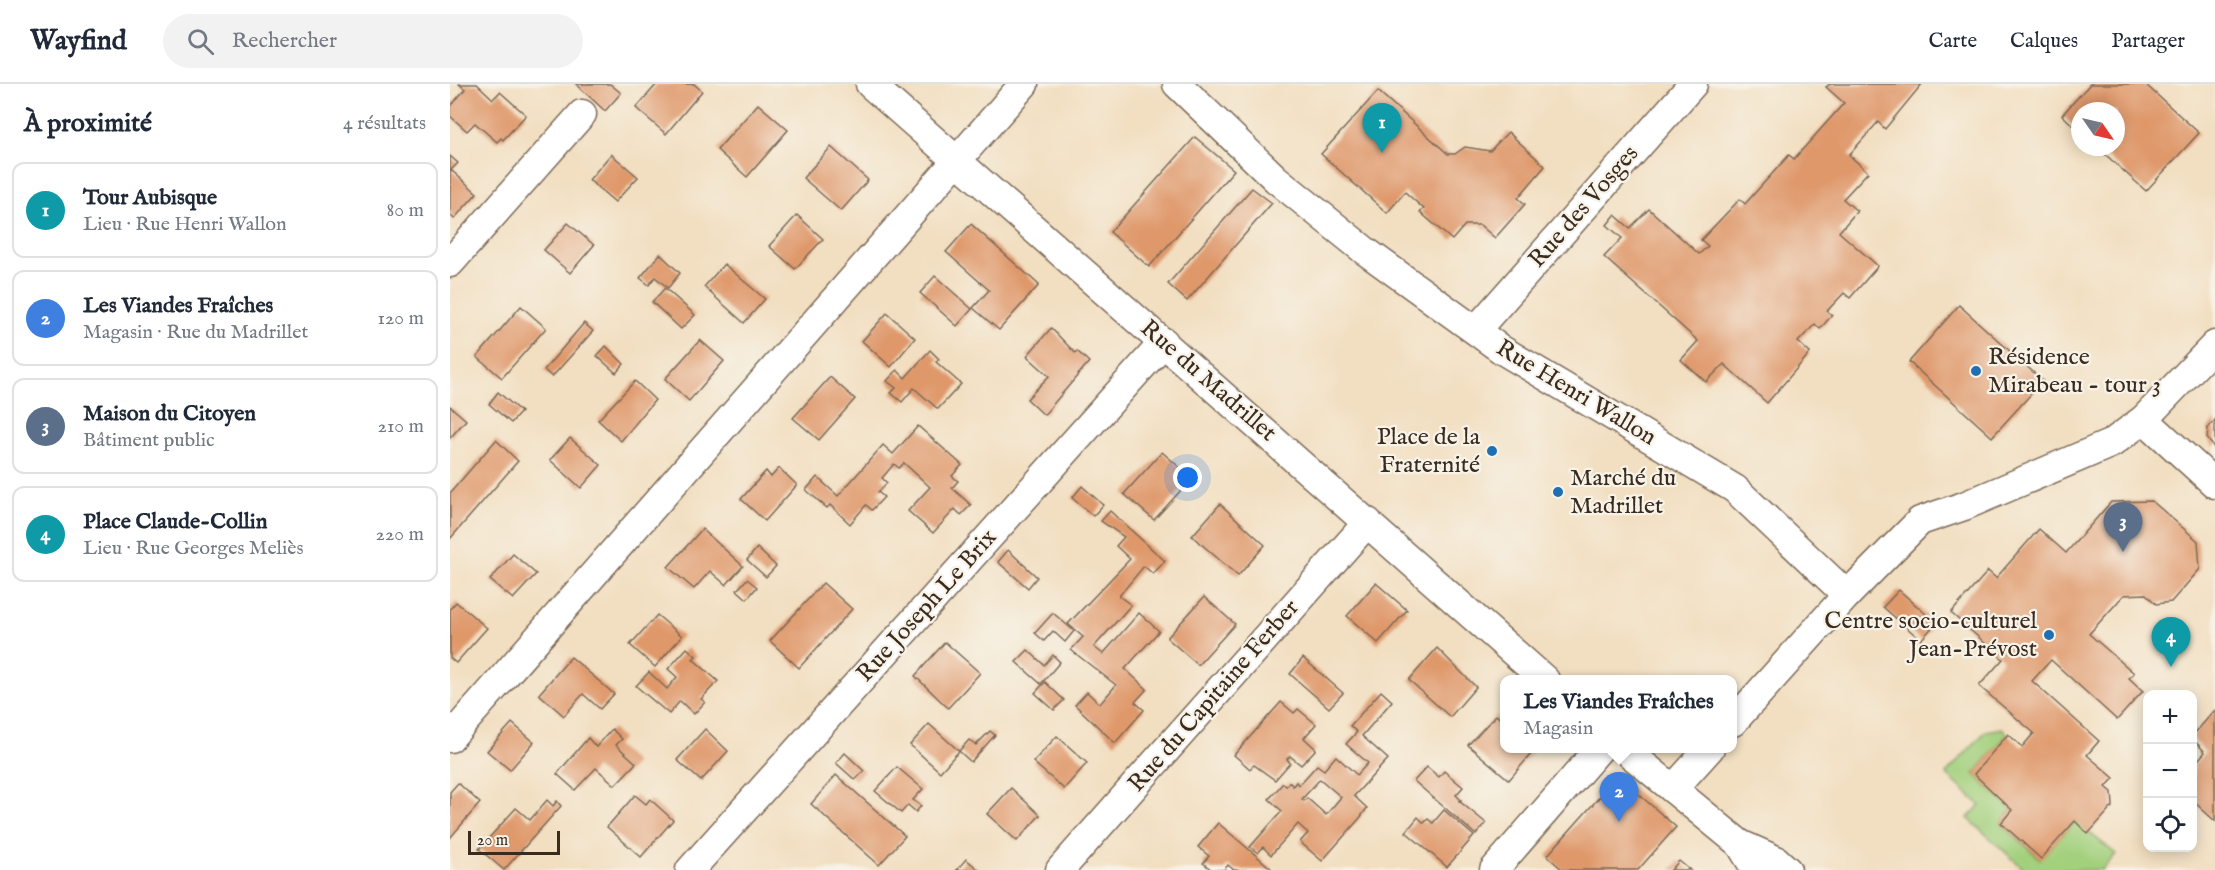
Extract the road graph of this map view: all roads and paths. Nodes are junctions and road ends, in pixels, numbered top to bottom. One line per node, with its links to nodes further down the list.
1 (870, 84): 6 (street, Rue du Madrillet)
2 (1024, 84): 6 (street)
3 (1177, 84): 8 (street, Rue Henri Wallon)
4 (1693, 84): 8 (street, Rue des Vosges)
5 (582, 114): 7 (street)
6 (957, 160): 9 (street, Rue du Madrillet); 17 (street)
7 (450, 263)
8 (1476, 330): 14 (street, Rue Henri Wallon)
9 (1164, 342): 13 (street, Rue du Madrillet); 23 (street, Rue Joseph Le Brix)
10 (2215, 345): 11 (street)
11 (2144, 419): 12 (street); 14 (street)
12 (2215, 484)
13 (1368, 522): 15 (street, Rue du Madrillet); 24 (street, Rue du Capitaine Ferber)
14 (1847, 595): 16 (street)
15 (1539, 675)
16 (1737, 719)
17 (450, 738)
18 (1596, 753): 25 (street)
19 (1629, 753): 21 (street)
20 (1705, 753): 21 (street)
21 (1673, 789): 22 (street)
22 (1740, 844): 26 (street); 27 (street)
23 (690, 870)
24 (1060, 870)
25 (1494, 870)
26 (1756, 870)
27 (1787, 870)

